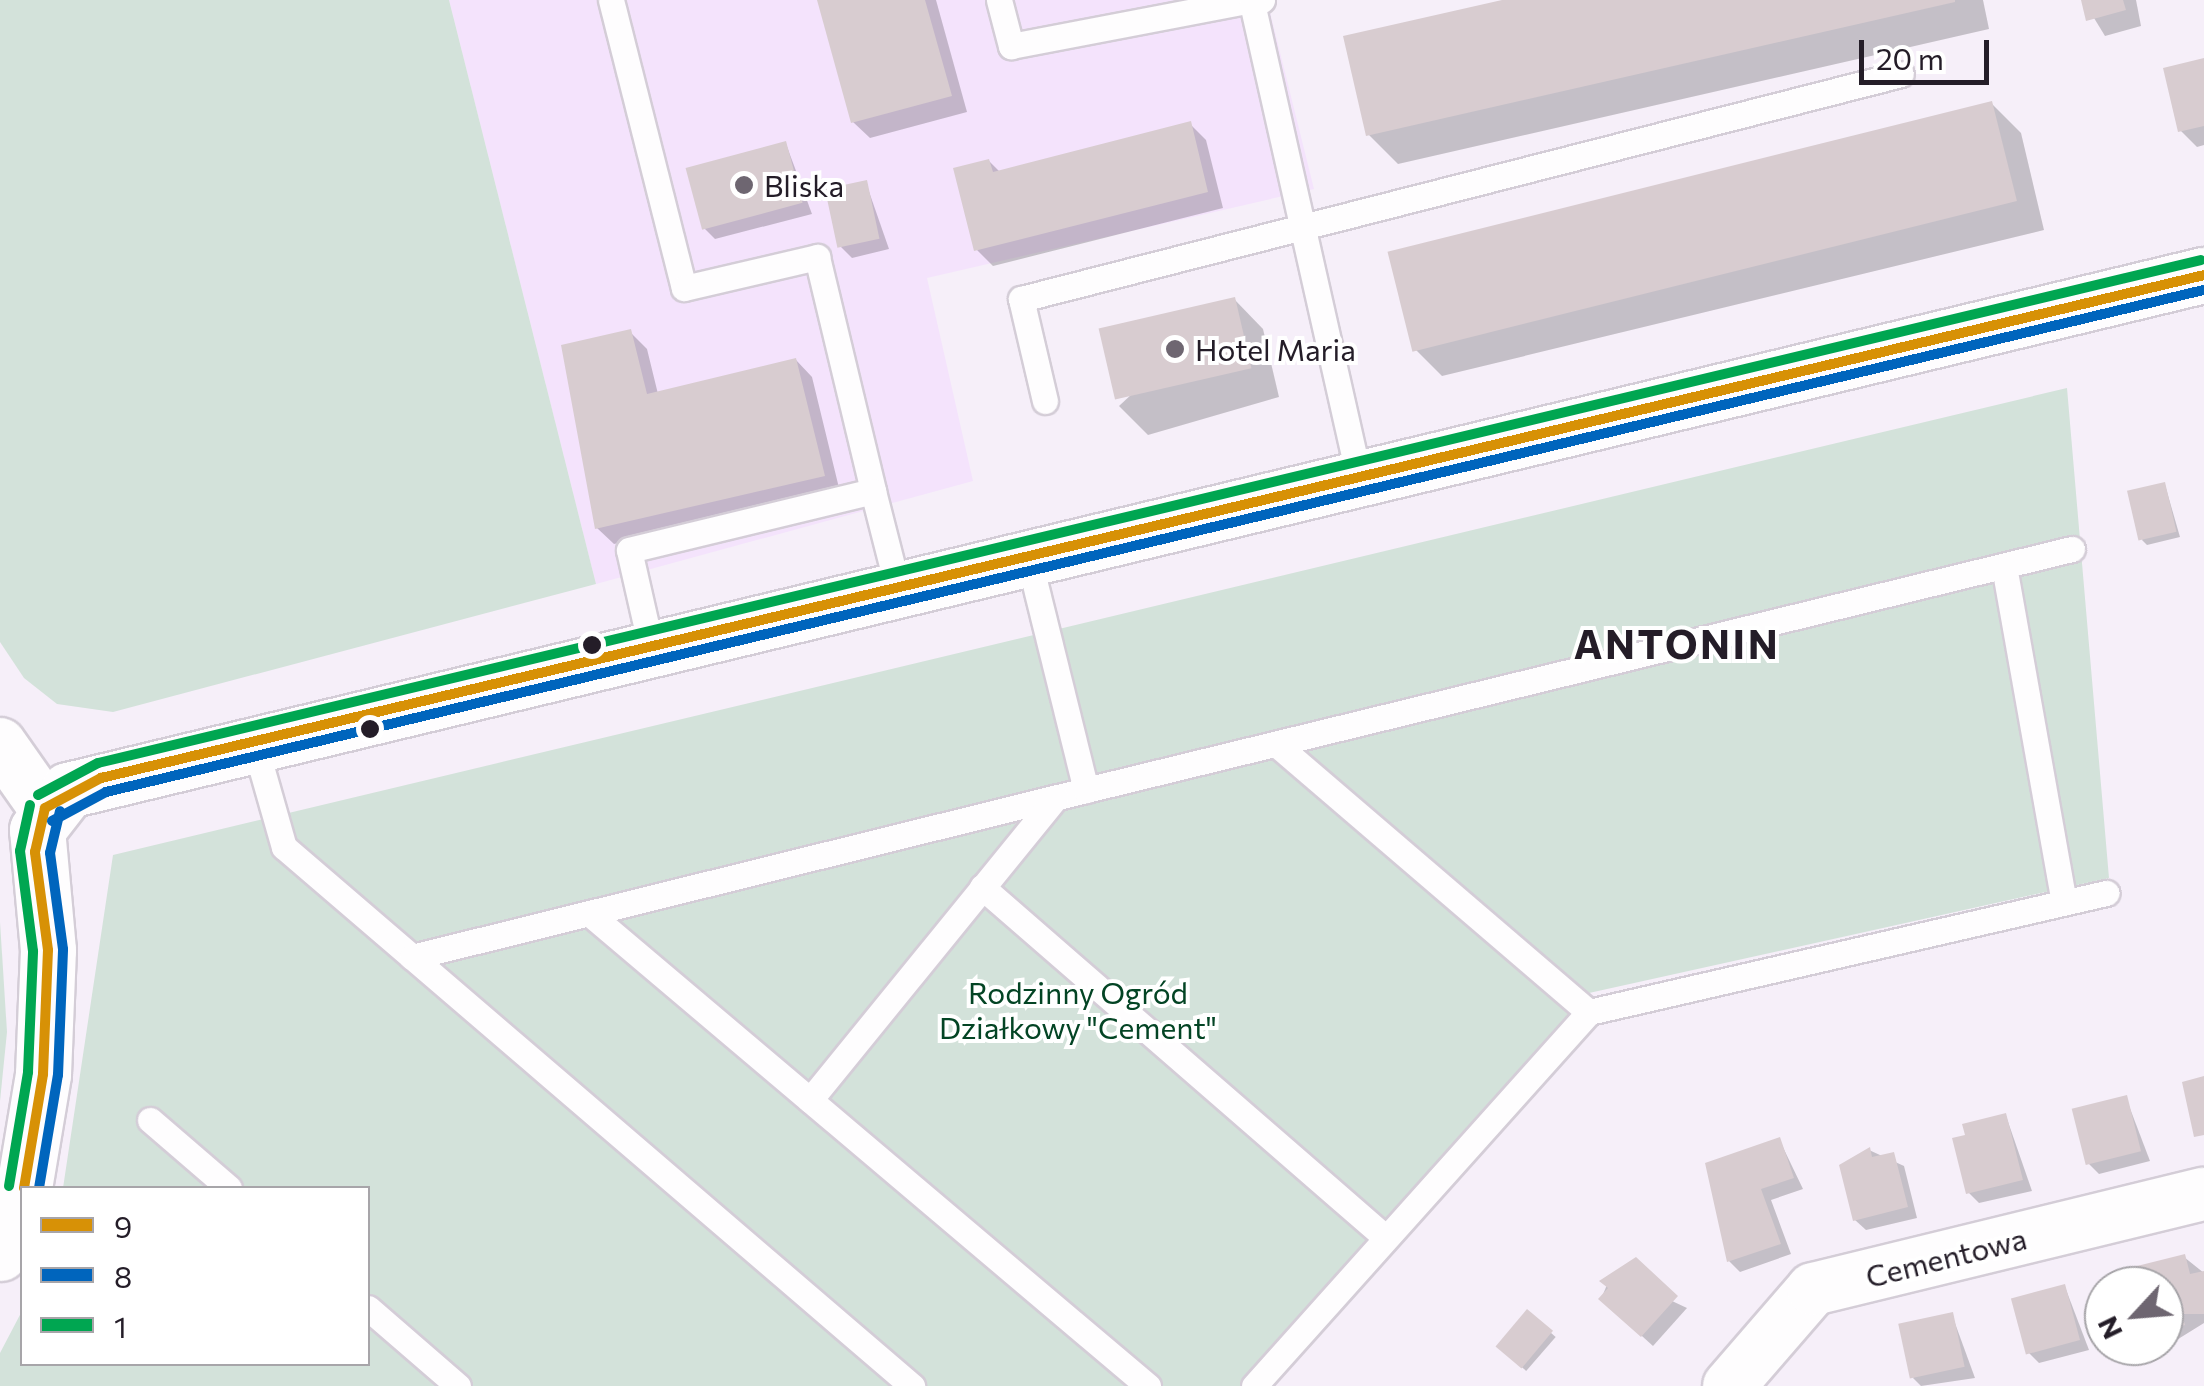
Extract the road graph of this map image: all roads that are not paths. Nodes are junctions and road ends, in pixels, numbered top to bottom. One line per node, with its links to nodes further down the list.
1 (611, 0): 9 (lane)
2 (999, 0): 3 (lane)
3 (1255, 1): 5 (lane)
4 (1901, 74): 5 (lane)
5 (1303, 227): 7 (lane); 8 (lane)
6 (2204, 274): 8 (main road)
7 (1046, 402)
8 (1359, 477): 11 (main road)
9 (874, 491): 13 (lane); 14 (lane)
10 (2072, 549): 12 (lane)
11 (1028, 556): 13 (main road); 18 (lane)
12 (2004, 566): 17 (lane); 23 (lane)
13 (898, 589): 14 (main road)
14 (651, 647): 15 (main road)
15 (254, 742): 20 (main road); 25 (lane)
16 (0, 744): 20 (street)
17 (1276, 744): 18 (lane); 26 (lane)
18 (1086, 790): 19 (lane)
19 (1055, 798): 21 (lane); 24 (lane)
20 (45, 808): 30 (main road)
21 (982, 887): 27 (lane); 33 (lane)
22 (2106, 893): 23 (lane)
23 (2064, 902): 26 (lane)
24 (590, 914): 25 (lane); 27 (lane)
25 (412, 957): 37 (lane)
26 (1589, 1012): 33 (lane)
27 (810, 1100): 38 (lane)
28 (150, 1120): 29 (lane)
29 (219, 1184)
30 (24, 1186)
31 (2204, 1194): 40 (street, Cementowa)
32 (20, 1200): 34 (main road)
33 (1386, 1238): 39 (lane)
34 (0, 1254)
35 (370, 1310): 36 (lane)
36 (458, 1386)
37 (912, 1386)
38 (1148, 1386)
39 (1254, 1386)
40 (1729, 1386)

